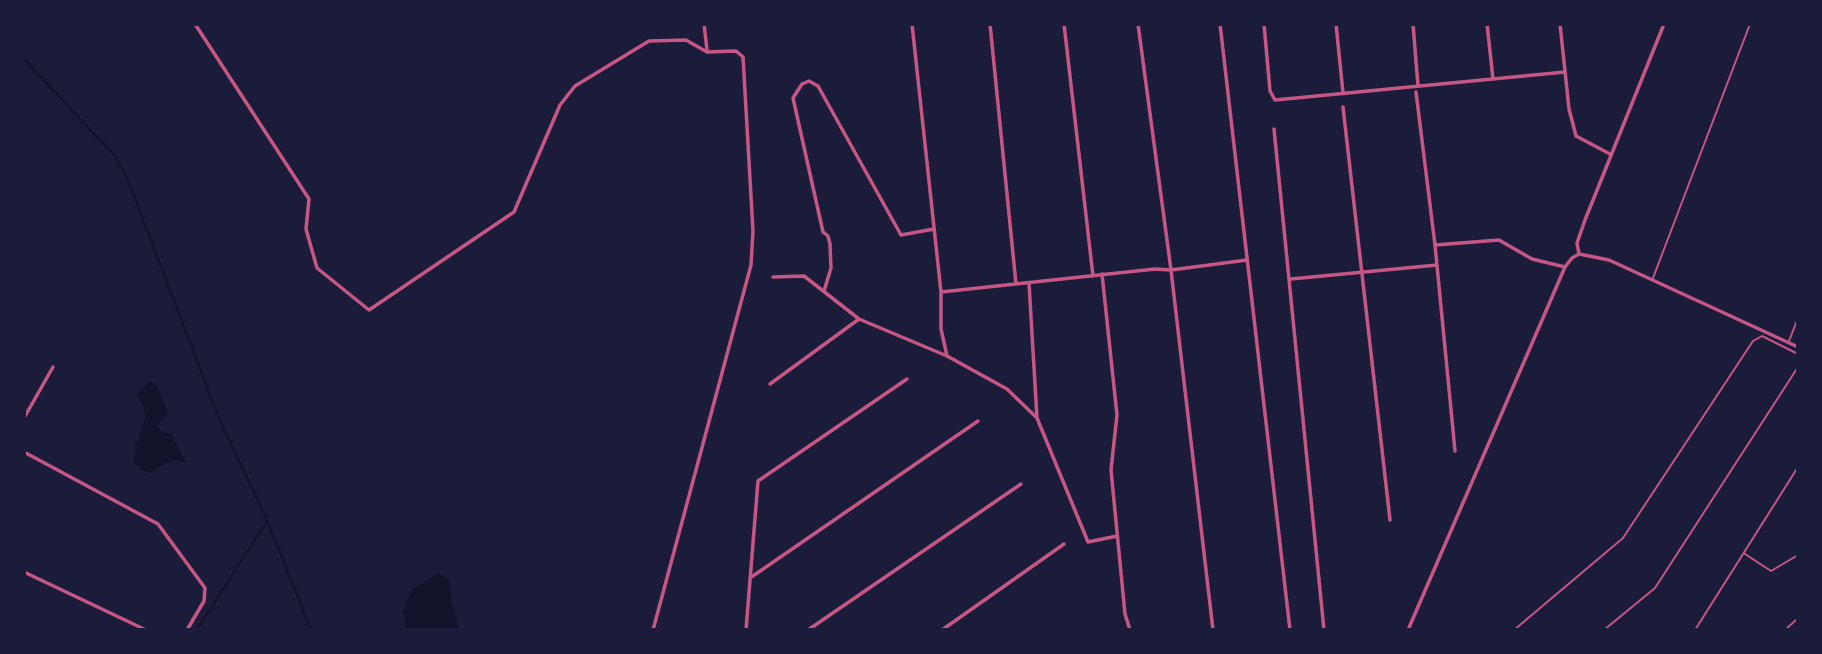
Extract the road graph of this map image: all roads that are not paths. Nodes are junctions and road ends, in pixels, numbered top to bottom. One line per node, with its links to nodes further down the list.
1 (195, 24): 15 (street)
2 (705, 24): 15 (street)
3 (912, 24): 24 (street)
4 (990, 24): 38 (street)
5 (1064, 24): 33 (street)
6 (1138, 24): 30 (street)
7 (1220, 24): 27 (street)
8 (1264, 24): 20 (street)
9 (1336, 24): 20 (street)
10 (1413, 24): 18 (street)
11 (1487, 24): 17 (street)
12 (1560, 24): 16 (street)
13 (1664, 24): 23 (street)
14 (1750, 24): 36 (lane)
15 (707, 51): 68 (street)
16 (1565, 72): 17 (street); 23 (street)
17 (1493, 79): 18 (street)
18 (1418, 86): 20 (street)
19 (1416, 92): 25 (street)
20 (1343, 93)
21 (1343, 107): 31 (street)
22 (1273, 130): 35 (street)
23 (1610, 154): 26 (street)
24 (934, 229): 39 (street); 40 (street)
25 (1435, 245): 28 (street); 29 (street)
26 (1579, 254): 29 (street); 36 (street)
27 (1247, 260): 30 (street); 74 (street)
28 (1437, 265): 31 (street); 54 (street)
29 (1565, 267): 76 (street)
30 (1171, 270): 32 (street); 73 (street)
31 (1363, 272): 35 (street); 58 (street)
32 (1102, 274): 33 (street); 59 (street)
33 (1093, 276): 37 (street)
34 (773, 277): 39 (street)
35 (1291, 279): 75 (street)
36 (1653, 279): 43 (street)
37 (1029, 283): 38 (street); 52 (street)
38 (1017, 284): 40 (street)
39 (824, 291): 42 (street)
40 (941, 292): 46 (street)
41 (1797, 318): 43 (lane)
42 (859, 319): 46 (street); 50 (street)
43 (1789, 342): 44 (street)
44 (1797, 346)
45 (1797, 354): 77 (lane)
46 (947, 356): 52 (street)
47 (53, 367): 51 (street)
48 (1797, 367): 78 (lane)
49 (908, 379): 64 (street)
50 (770, 384)
51 (24, 418)
52 (1037, 418): 59 (street)
53 (978, 421): 64 (street)
54 (1455, 451)
55 (24, 452): 67 (street)
56 (1797, 467): 61 (lane)
57 (1021, 484): 70 (street)
58 (1390, 520)
59 (1117, 536): 72 (street)
60 (1064, 544): 71 (street)
61 (1744, 553): 62 (lane); 79 (lane)
62 (1797, 555)
63 (24, 572): 66 (street)
64 (750, 578): 69 (street)
65 (1796, 620): 80 (lane)
66 (146, 629)
67 (187, 629)
68 (653, 629)
69 (746, 629)
70 (808, 629)
71 (942, 629)
72 (1130, 629)
73 (1213, 629)
74 (1290, 629)
75 (1324, 629)
76 (1408, 629)
77 (1514, 629)
78 (1604, 629)
79 (1695, 629)
80 (1785, 629)

